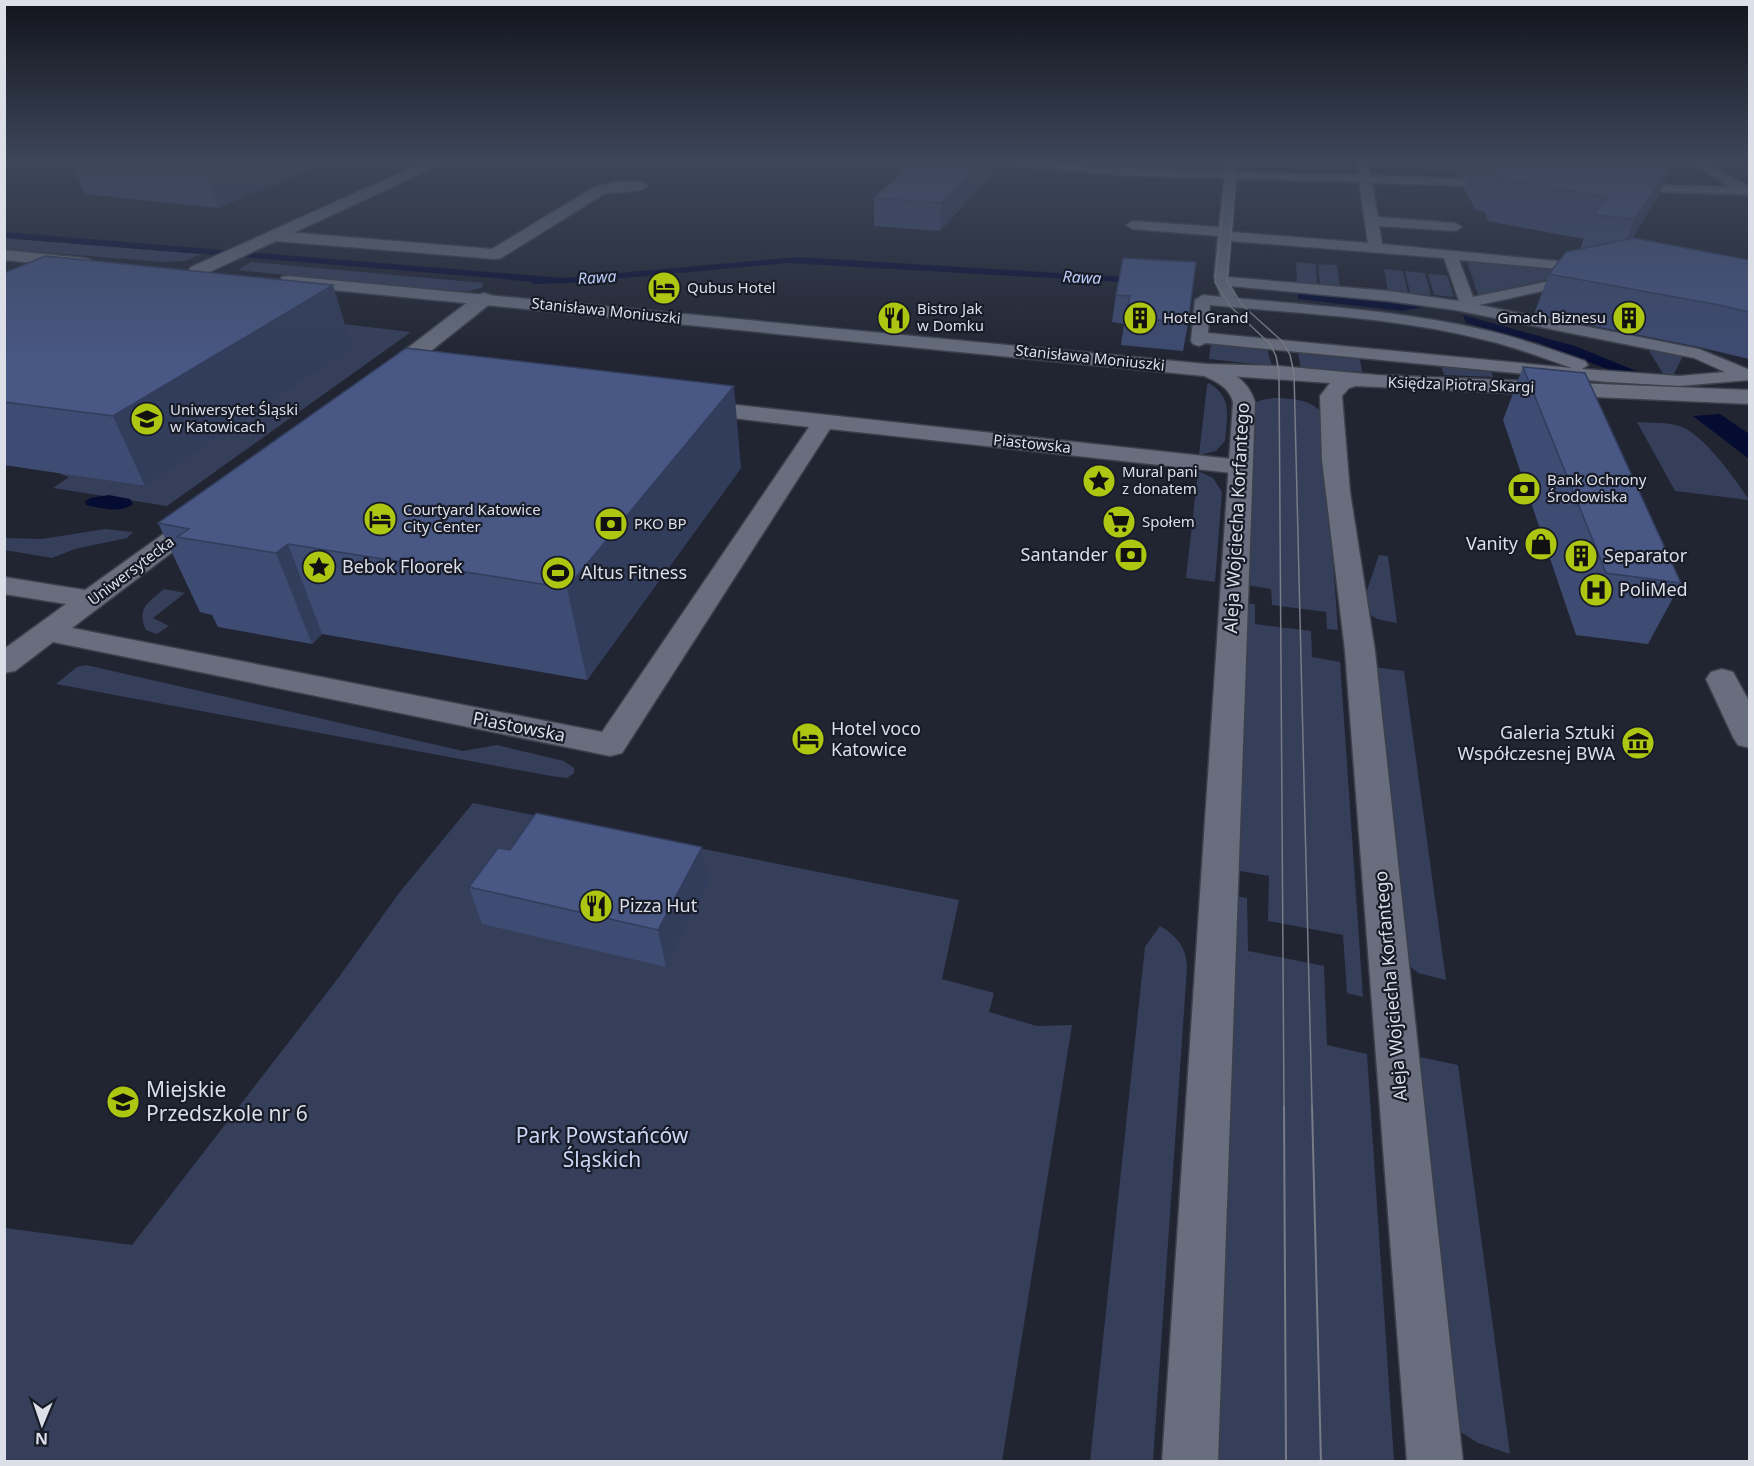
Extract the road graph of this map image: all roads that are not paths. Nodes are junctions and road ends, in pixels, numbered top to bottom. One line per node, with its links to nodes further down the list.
1 (291, 228): 6 (street)
2 (537, 228): 6 (street)
3 (1159, 228): 7 (street)
4 (1226, 228): 7 (street)
5 (1373, 228): 8 (street)
6 (275, 236): 12 (street)
7 (1225, 237): 8 (street); 14 (street)
8 (1376, 248): 9 (street)
9 (1450, 254): 17 (street); 17 (street)
10 (4, 255): 11 (street)
11 (96, 264)
12 (236, 276)
13 (270, 279): 15 (street, Stanisława Moniuszki)
14 (1222, 281): 16 (street); 17 (street)
15 (484, 299): 23 (street, Stanisława Moniuszki); 28 (street)
16 (1234, 303): 18 (street); 20 (street); 20 (street)
17 (1461, 304): 19 (street); 25 (street)
18 (1365, 315): 19 (street); 21 (street)
19 (1424, 321): 26 (street)
20 (1278, 344): 21 (street); 22 (street)
21 (1372, 354): 24 (street); 26 (street)
22 (1286, 367)
23 (1207, 370): 27 (street); 32 (street, Aleja Wojciecha Korfantego)
24 (1375, 372)
25 (1749, 375): 26 (street)
26 (1607, 377)
27 (1352, 380): 29 (street, Księdza Piotra Skargi); 41 (street, Aleja Wojciecha Korfantego)
28 (369, 389)
29 (1749, 397)
30 (665, 404): 31 (street, Piastowska)
31 (824, 421): 32 (street, Piastowska); 36 (street, Piastowska)
32 (1241, 467): 40 (street, Aleja Wojciecha Korfantego)
33 (222, 502): 35 (street, Uniwersytecka)
34 (4, 585): 35 (street)
35 (92, 600): 36 (street, Uniwersytecka)
36 (48, 632): 37 (street, Uniwersytecka)
37 (4, 664)
38 (1722, 679): 39 (street)
39 (1749, 737)
40 (1190, 1461)
41 (1435, 1461)

